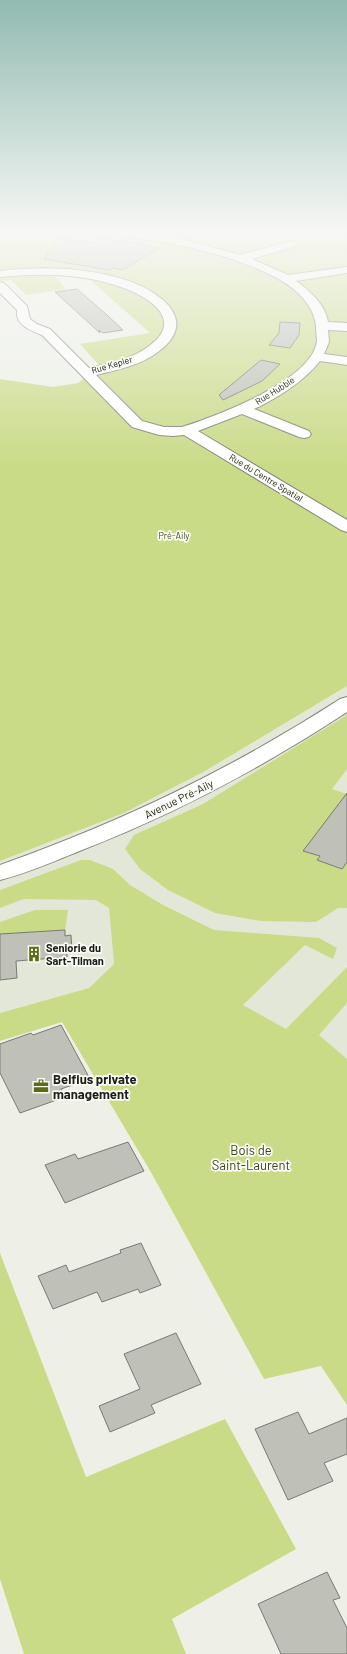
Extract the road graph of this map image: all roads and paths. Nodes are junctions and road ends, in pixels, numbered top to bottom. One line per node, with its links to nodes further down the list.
1 (23, 310): 8 (street)
2 (166, 310): 8 (street, Rue Kepler)
3 (318, 310): 4 (street)
4 (324, 326): 5 (street); 6 (street, Rue Hubble)
5 (347, 327)
6 (316, 357): 7 (street); 9 (street, Rue Hubble)
7 (347, 361)
8 (86, 373): 10 (street, Rue Hubble)
9 (242, 409): 10 (street, Rue Hubble); 11 (street)
10 (186, 430): 12 (street, Rue du Centre Spatial)
11 (304, 434)
12 (347, 527)
13 (347, 703): 14 (street, Avenue Pré-Aily)
14 (0, 873)

